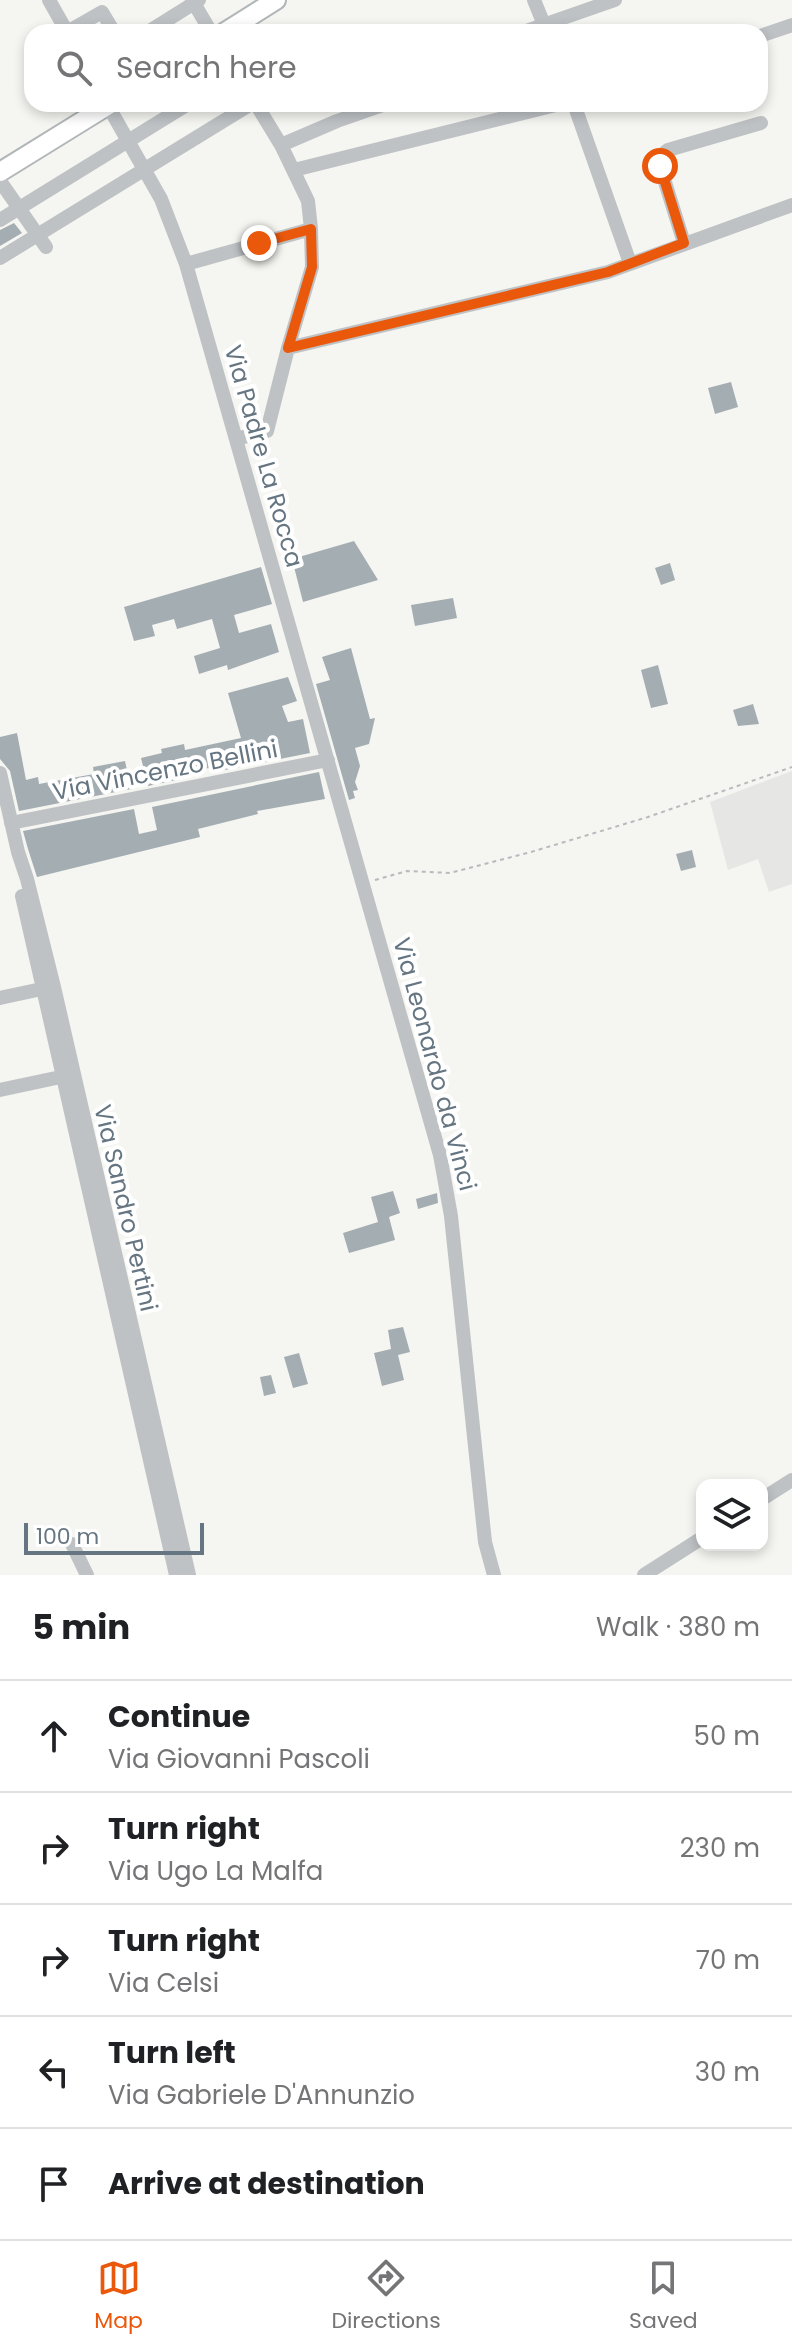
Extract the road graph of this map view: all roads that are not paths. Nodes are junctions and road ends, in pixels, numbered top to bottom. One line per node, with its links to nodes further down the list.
1 (49, 0): 6 (street)
2 (276, 0): 11 (main road)
3 (534, 0): 12 (street)
4 (615, 0): 13 (street)
5 (195, 1): 9 (street); 10 (street)
6 (62, 24)
7 (81, 24): 8 (street)
8 (109, 24)
9 (160, 24)
10 (207, 24)
11 (238, 24)
12 (544, 24)
13 (558, 24)
14 (792, 25): 15 (street)
15 (768, 33)
16 (95, 112): 29 (main road)
17 (112, 112): 25 (street, Via Padre La Rocca)
18 (175, 112): 25 (street)
19 (241, 112): 27 (street)
20 (259, 112): 26 (street)
21 (363, 112): 26 (street)
22 (528, 112): 28 (street)
23 (577, 112): 38 (street)
24 (761, 123): 36 (street)
25 (128, 140): 27 (street, Via Padre La Rocca); 32 (street)
26 (281, 145): 28 (street)
27 (145, 169): 35 (street); 39 (street, Via Padre La Rocca)
28 (294, 170): 34 (street)
29 (0, 172)
30 (0, 181): 32 (street)
31 (792, 205): 36 (street)
32 (20, 206): 33 (street); 35 (street)
33 (0, 220)
34 (311, 229): 39 (street); 40 (street)
35 (42, 241): 37 (street)
36 (684, 243): 38 (street)
37 (0, 258)
38 (630, 263): 40 (street)
39 (186, 264): 41 (street, Via Padre La Rocca)
40 (288, 348): 41 (street)
41 (236, 439): 42 (street, Via Padre La Rocca)
42 (328, 760): 44 (street, Via Vincenzo Bellini); 57 (street, Via Leonardo da Vinci)
43 (0, 773): 44 (street, Via Sandro Pertini)
44 (11, 823): 45 (street, Via Sandro Pertini)
45 (49, 988): 46 (street); 47 (street, Via Sandro Pertini)
46 (0, 998)
47 (67, 1075): 48 (street); 51 (street, Via Sandro Pertini)
48 (0, 1090)
49 (792, 1480): 50 (street)
50 (768, 1495)
51 (165, 1499): 55 (street, Via Sandro Pertini); 56 (street, Via Sandro Pertini)
52 (696, 1542): 58 (street)
53 (72, 1544): 54 (street)
54 (87, 1575)
55 (176, 1575)
56 (189, 1575)
57 (494, 1575)
58 (644, 1575)

